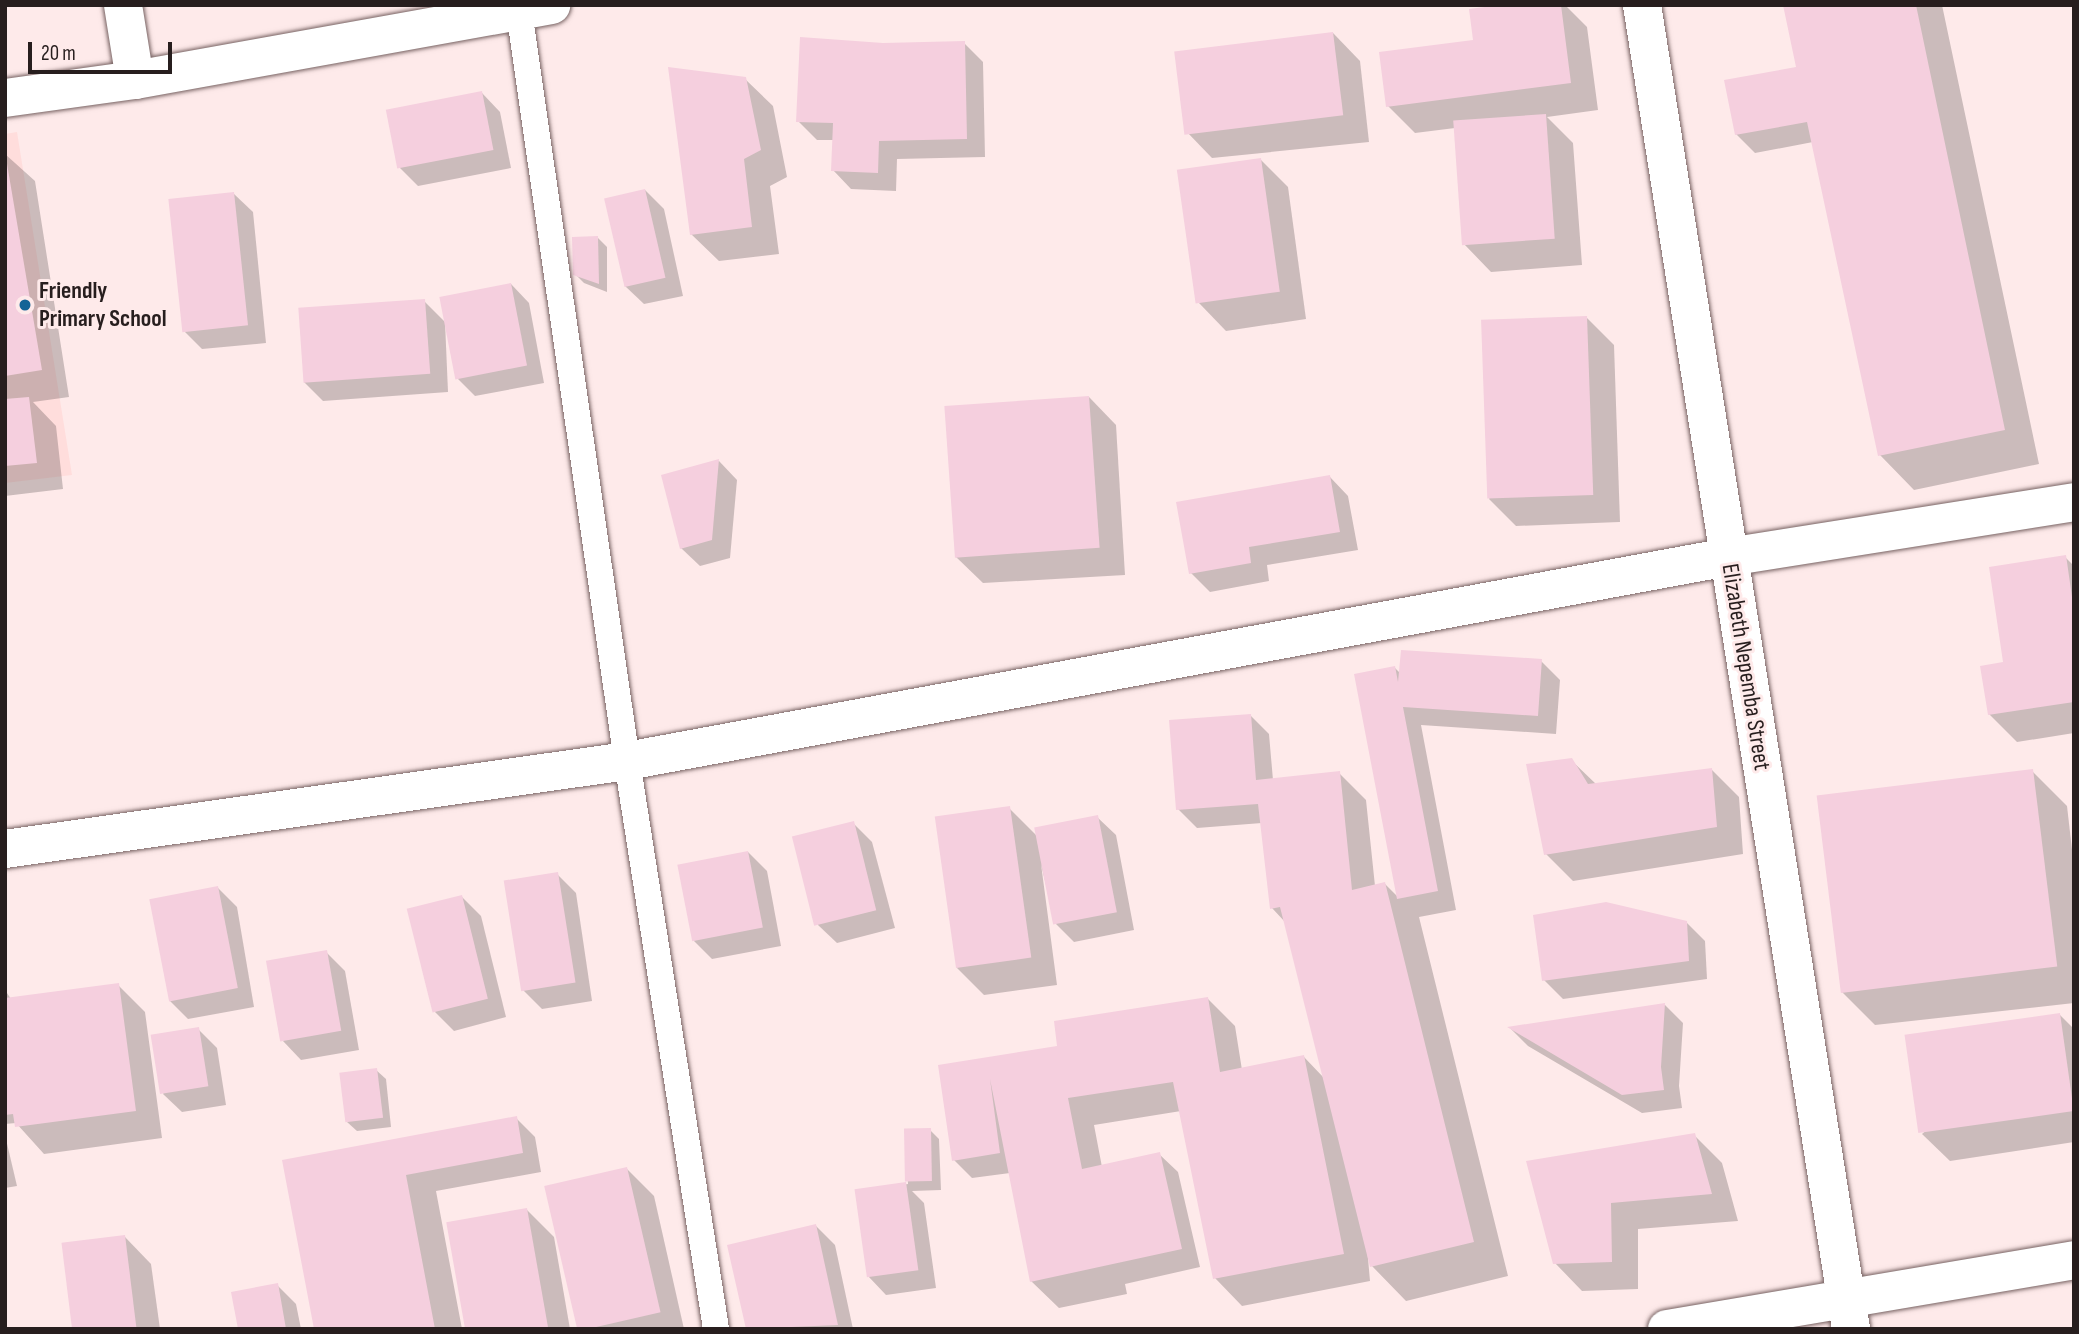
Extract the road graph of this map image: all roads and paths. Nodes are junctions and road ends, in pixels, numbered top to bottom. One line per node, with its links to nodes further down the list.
1 (123, 5): 4 (street)
2 (1642, 5): 7 (street, Elizabeth Nepemba Street)
3 (535, 8): 4 (street); 8 (lane)
4 (135, 80): 5 (street)
5 (5, 98)
6 (2074, 502): 7 (street)
7 (1728, 557): 8 (street); 11 (street, Elizabeth Nepemba Street)
8 (627, 761): 9 (street); 12 (lane)
9 (5, 849)
10 (2074, 1260): 11 (street)
11 (1848, 1313): 13 (street)
12 (716, 1329)
13 (1667, 1329)

